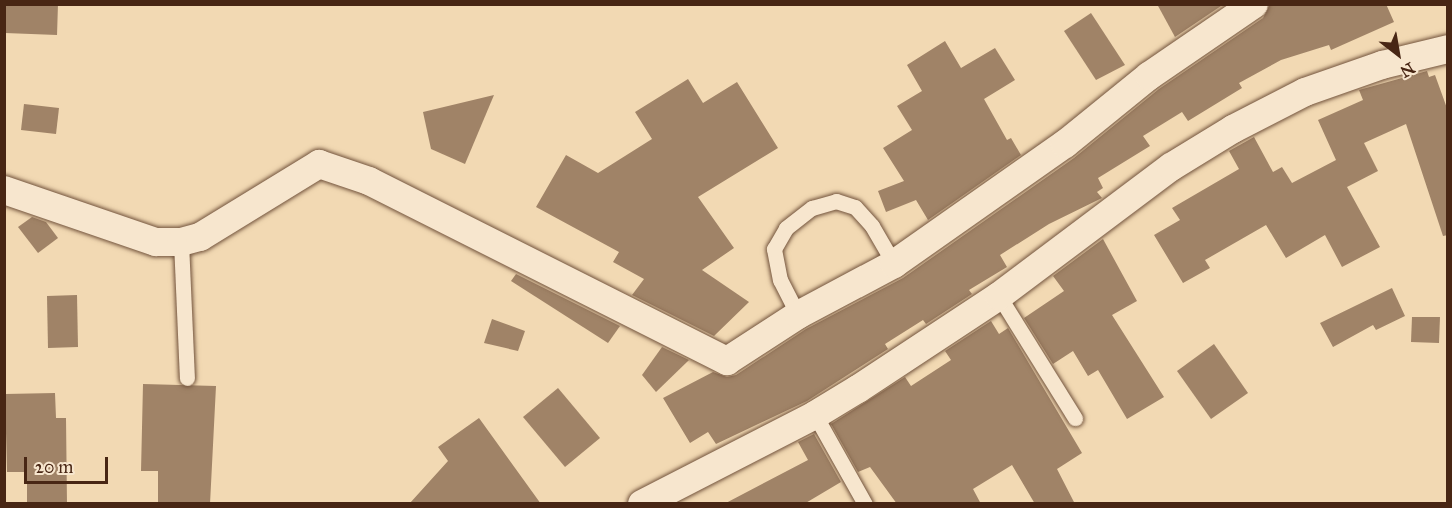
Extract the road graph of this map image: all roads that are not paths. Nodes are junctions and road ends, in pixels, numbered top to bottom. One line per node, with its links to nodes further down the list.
1 (1254, 4): 5 (street)
2 (1448, 49): 6 (street)
3 (4, 190): 4 (street)
4 (181, 242): 7 (street); 8 (lane)
5 (894, 264): 7 (street); 7 (lane)
6 (999, 296): 9 (street); 10 (lane)
7 (798, 315)
8 (186, 378)
9 (815, 415): 11 (street); 12 (lane)
10 (1075, 418)
11 (642, 504)
12 (865, 504)

